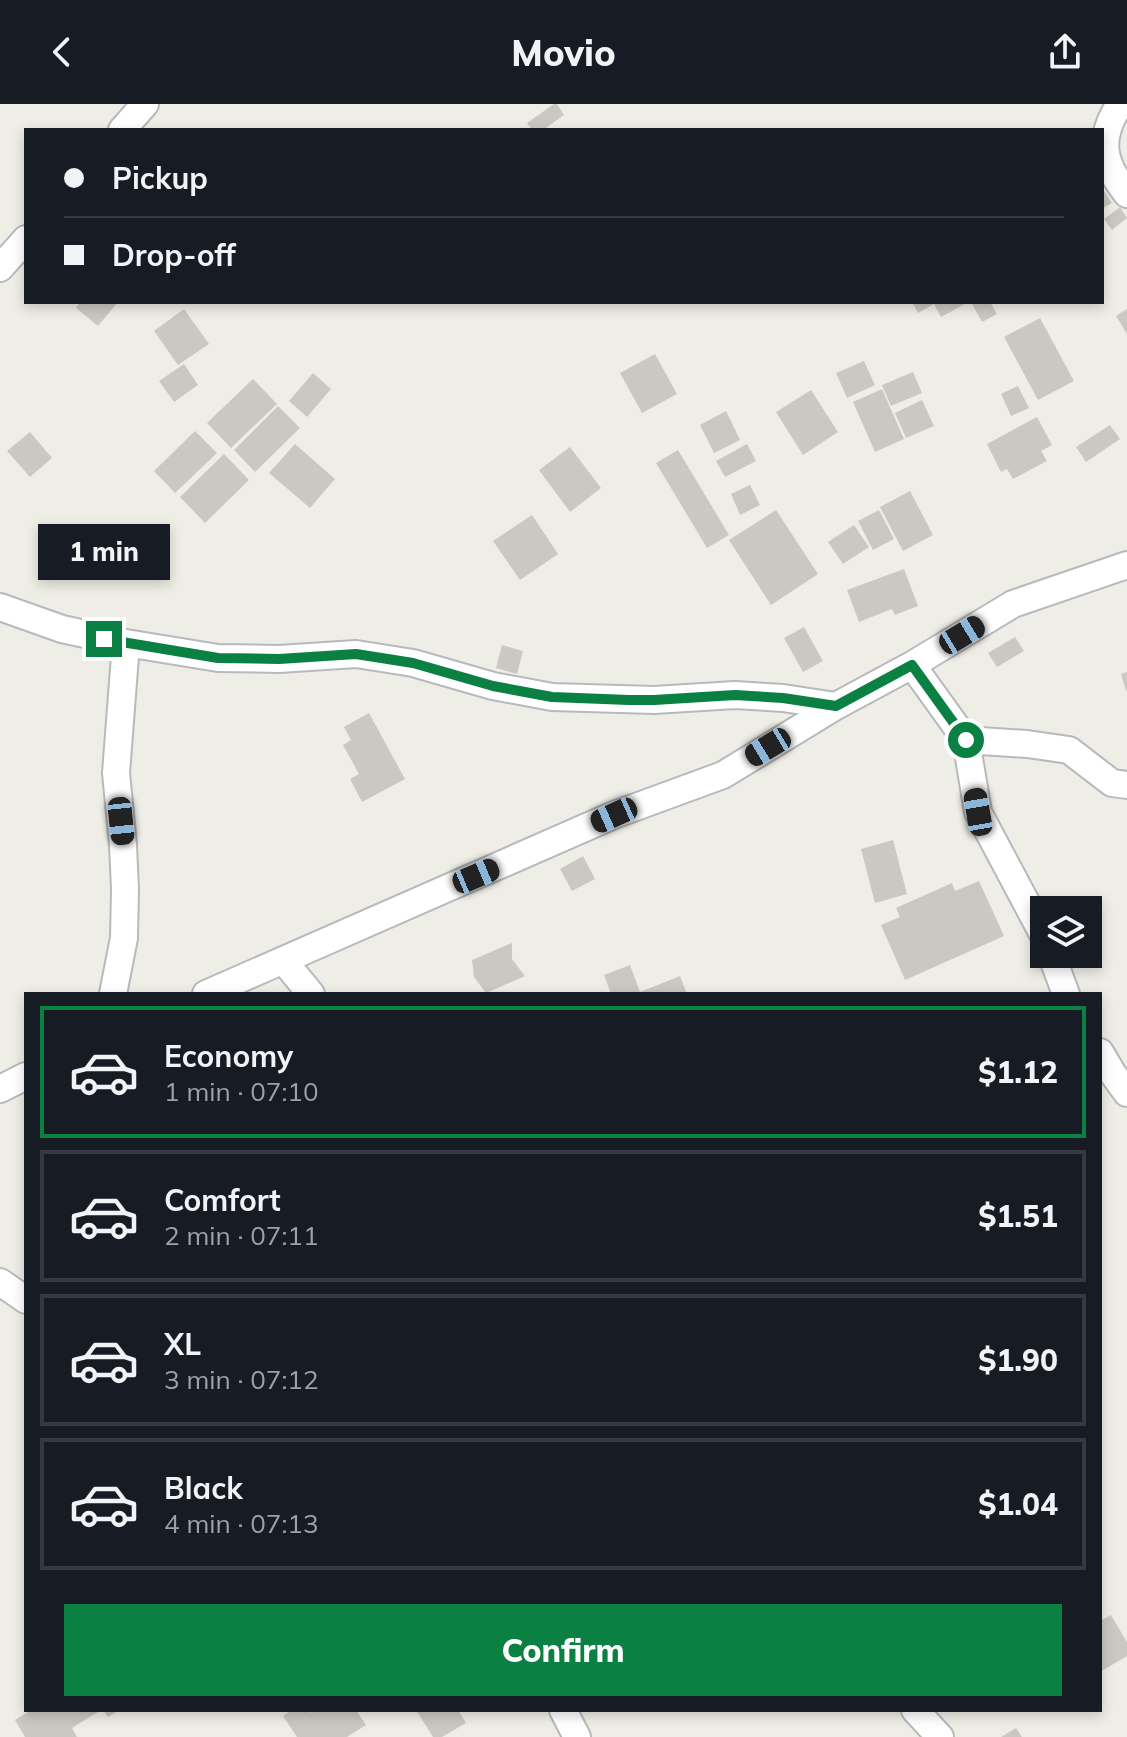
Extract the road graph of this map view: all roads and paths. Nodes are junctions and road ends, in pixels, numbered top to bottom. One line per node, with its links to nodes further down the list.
1 (145, 104): 3 (street)
2 (1120, 104): 4 (street)
3 (124, 128)
4 (1127, 194)
5 (24, 241): 6 (street)
6 (0, 268)
7 (1127, 565): 10 (street)
8 (0, 607): 9 (street)
9 (126, 643): 11 (street); 17 (street)
10 (912, 665): 11 (street); 12 (street)
11 (836, 706): 15 (street)
12 (966, 740): 13 (street); 14 (street)
13 (1127, 785)
14 (1030, 910)
15 (283, 960): 18 (street); 19 (street)
16 (1056, 968): 20 (street)
17 (113, 992)
18 (211, 992)
19 (309, 992)
20 (1065, 992)
21 (1102, 1055): 24 (street)
22 (24, 1077): 23 (street)
23 (0, 1089)
24 (1127, 1093)
25 (0, 1282): 26 (street)
26 (24, 1299)
27 (564, 1712): 29 (street)
28 (917, 1712): 30 (street)
29 (577, 1737)
30 (940, 1737)

